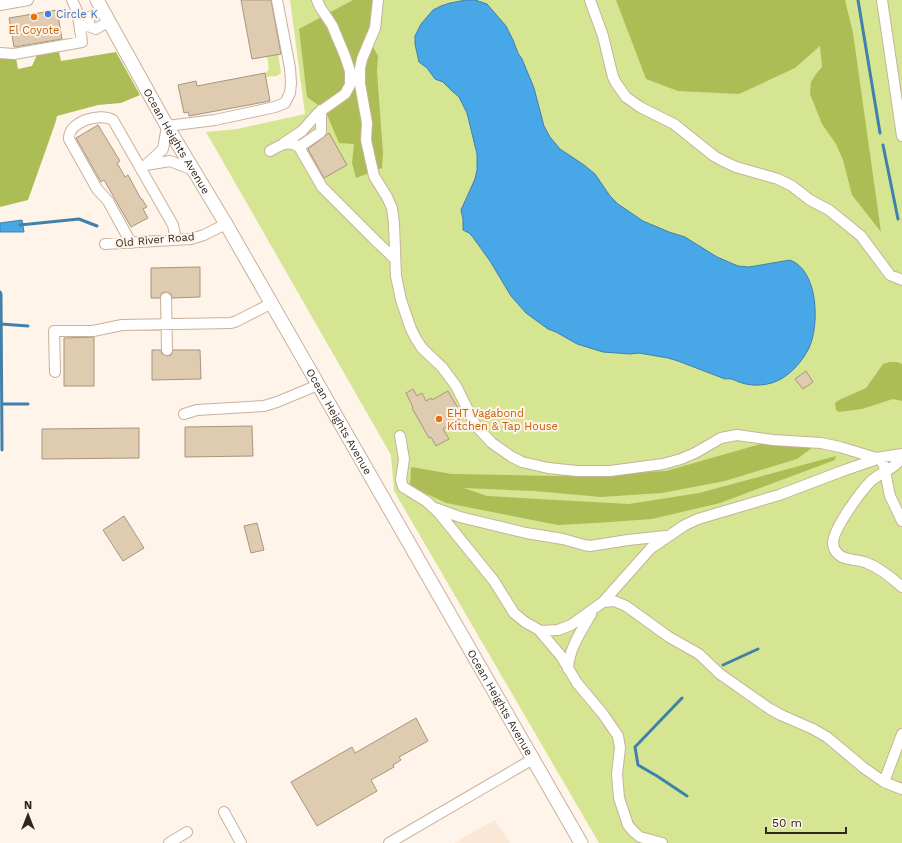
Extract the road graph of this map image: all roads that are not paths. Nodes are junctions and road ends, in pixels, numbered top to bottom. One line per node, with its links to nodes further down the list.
1 (28, 0): 8 (street)
2 (72, 0): 11 (street)
3 (277, 0): 16 (street)
4 (317, 0): 13 (street)
5 (378, 0): 14 (street)
6 (590, 0): 28 (street)
7 (882, 0): 17 (street)
8 (0, 5)
9 (99, 5): 10 (main road, Ocean Heights Avenue); 11 (street)
10 (109, 20): 11 (street); 16 (main road, Ocean Heights Avenue)
11 (84, 27): 12 (street)
12 (0, 53)
13 (350, 71): 14 (street); 15 (street)
14 (363, 103): 27 (street)
15 (322, 110): 18 (street); 19 (street)
16 (167, 126): 21 (street); 22 (main road, Ocean Heights Avenue)
17 (902, 136)
18 (284, 143): 19 (street); 20 (street)
19 (299, 147): 27 (street)
20 (270, 151)
21 (143, 166): 22 (street); 24 (street); 25 (street)
22 (196, 171): 23 (main road, Ocean Heights Avenue)
23 (226, 224): 24 (street, Old River Road); 30 (main road, Ocean Heights Avenue)
24 (176, 240): 25 (street, Old River Road)
25 (132, 243): 26 (street, Old River Road)
26 (105, 244)
27 (395, 259): 38 (street)
28 (902, 280)
29 (166, 298): 31 (street)
30 (272, 303): 31 (street); 34 (main road, Ocean Heights Avenue)
31 (167, 324): 32 (street); 33 (street)
32 (167, 350)
33 (55, 372)
34 (318, 385): 35 (street); 49 (main road, Ocean Heights Avenue)
35 (184, 414)
36 (400, 436): 40 (street)
37 (902, 456): 38 (street); 39 (street)
38 (880, 458): 39 (street); 42 (street)
39 (886, 471): 41 (street); 43 (street)
40 (433, 507): 42 (street); 46 (street)
41 (902, 521)
42 (667, 536): 44 (street)
43 (902, 587)
44 (603, 602): 45 (street); 50 (street)
45 (594, 609): 46 (street); 47 (street)
46 (540, 631): 47 (street)
47 (568, 669): 58 (street)
48 (902, 734): 50 (street)
49 (533, 759): 56 (street); 57 (main road, Ocean Heights Avenue)
50 (884, 782): 51 (street)
51 (902, 789)
52 (224, 812): 55 (street)
53 (187, 832): 54 (street)
54 (169, 843)
55 (241, 843)
56 (389, 843)
57 (581, 843)
58 (662, 843)

